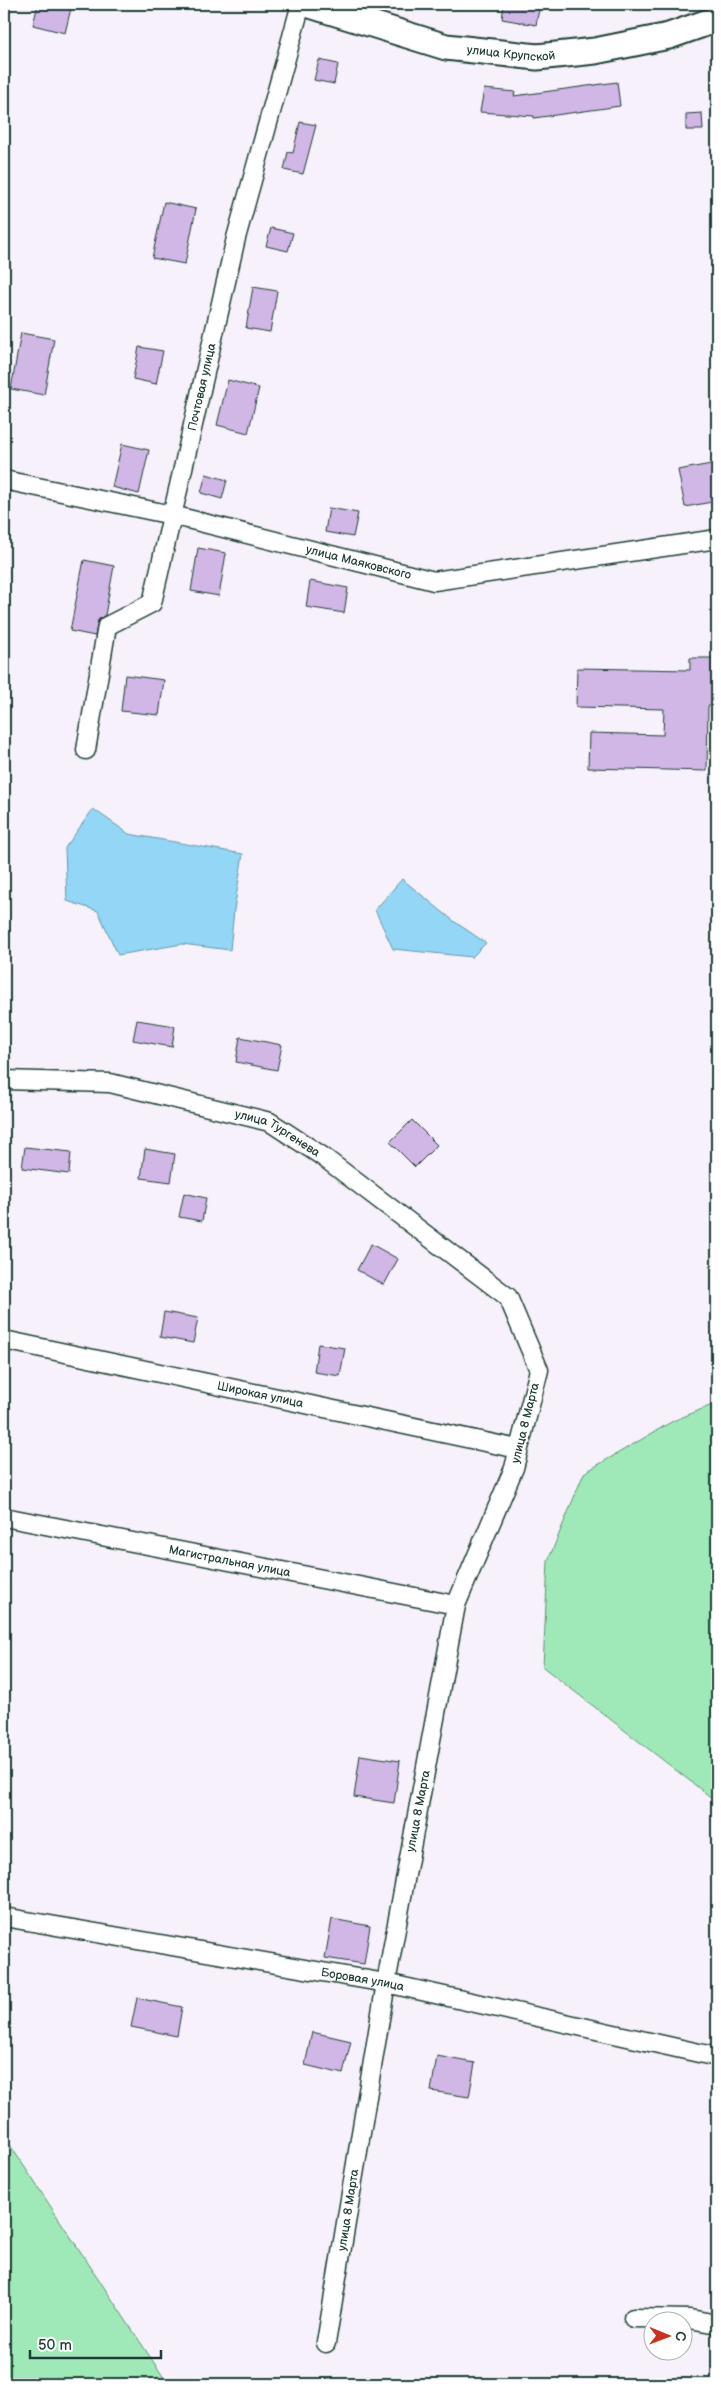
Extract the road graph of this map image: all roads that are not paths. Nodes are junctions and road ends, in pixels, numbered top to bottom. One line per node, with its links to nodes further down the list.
1 (301, 4): 5 (street, Почтовая улица)
2 (307, 4): 3 (street, улица Крупской)
3 (717, 19)
4 (4, 480): 5 (street, улица Маяковского)
5 (172, 515): 6 (street, улица Маяковского); 7 (street, Почтовая улица)
6 (717, 539)
7 (86, 750)
8 (4, 1080): 9 (street, улица Тургенева)
9 (508, 1297): 11 (street, улица 8 Марта)
10 (4, 1340): 11 (street, Широкая улица)
11 (518, 1449): 13 (street, улица 8 Марта)
12 (4, 1517): 13 (street, Магистральная улица)
13 (456, 1605): 15 (street, улица 8 Марта)
14 (4, 1917): 15 (street, Боровая улица)
15 (386, 1983): 16 (street, Боровая улица); 19 (street, улица 8 Марта)
16 (717, 2058)
17 (633, 2318): 18 (street)
18 (717, 2324)
19 (326, 2343)

